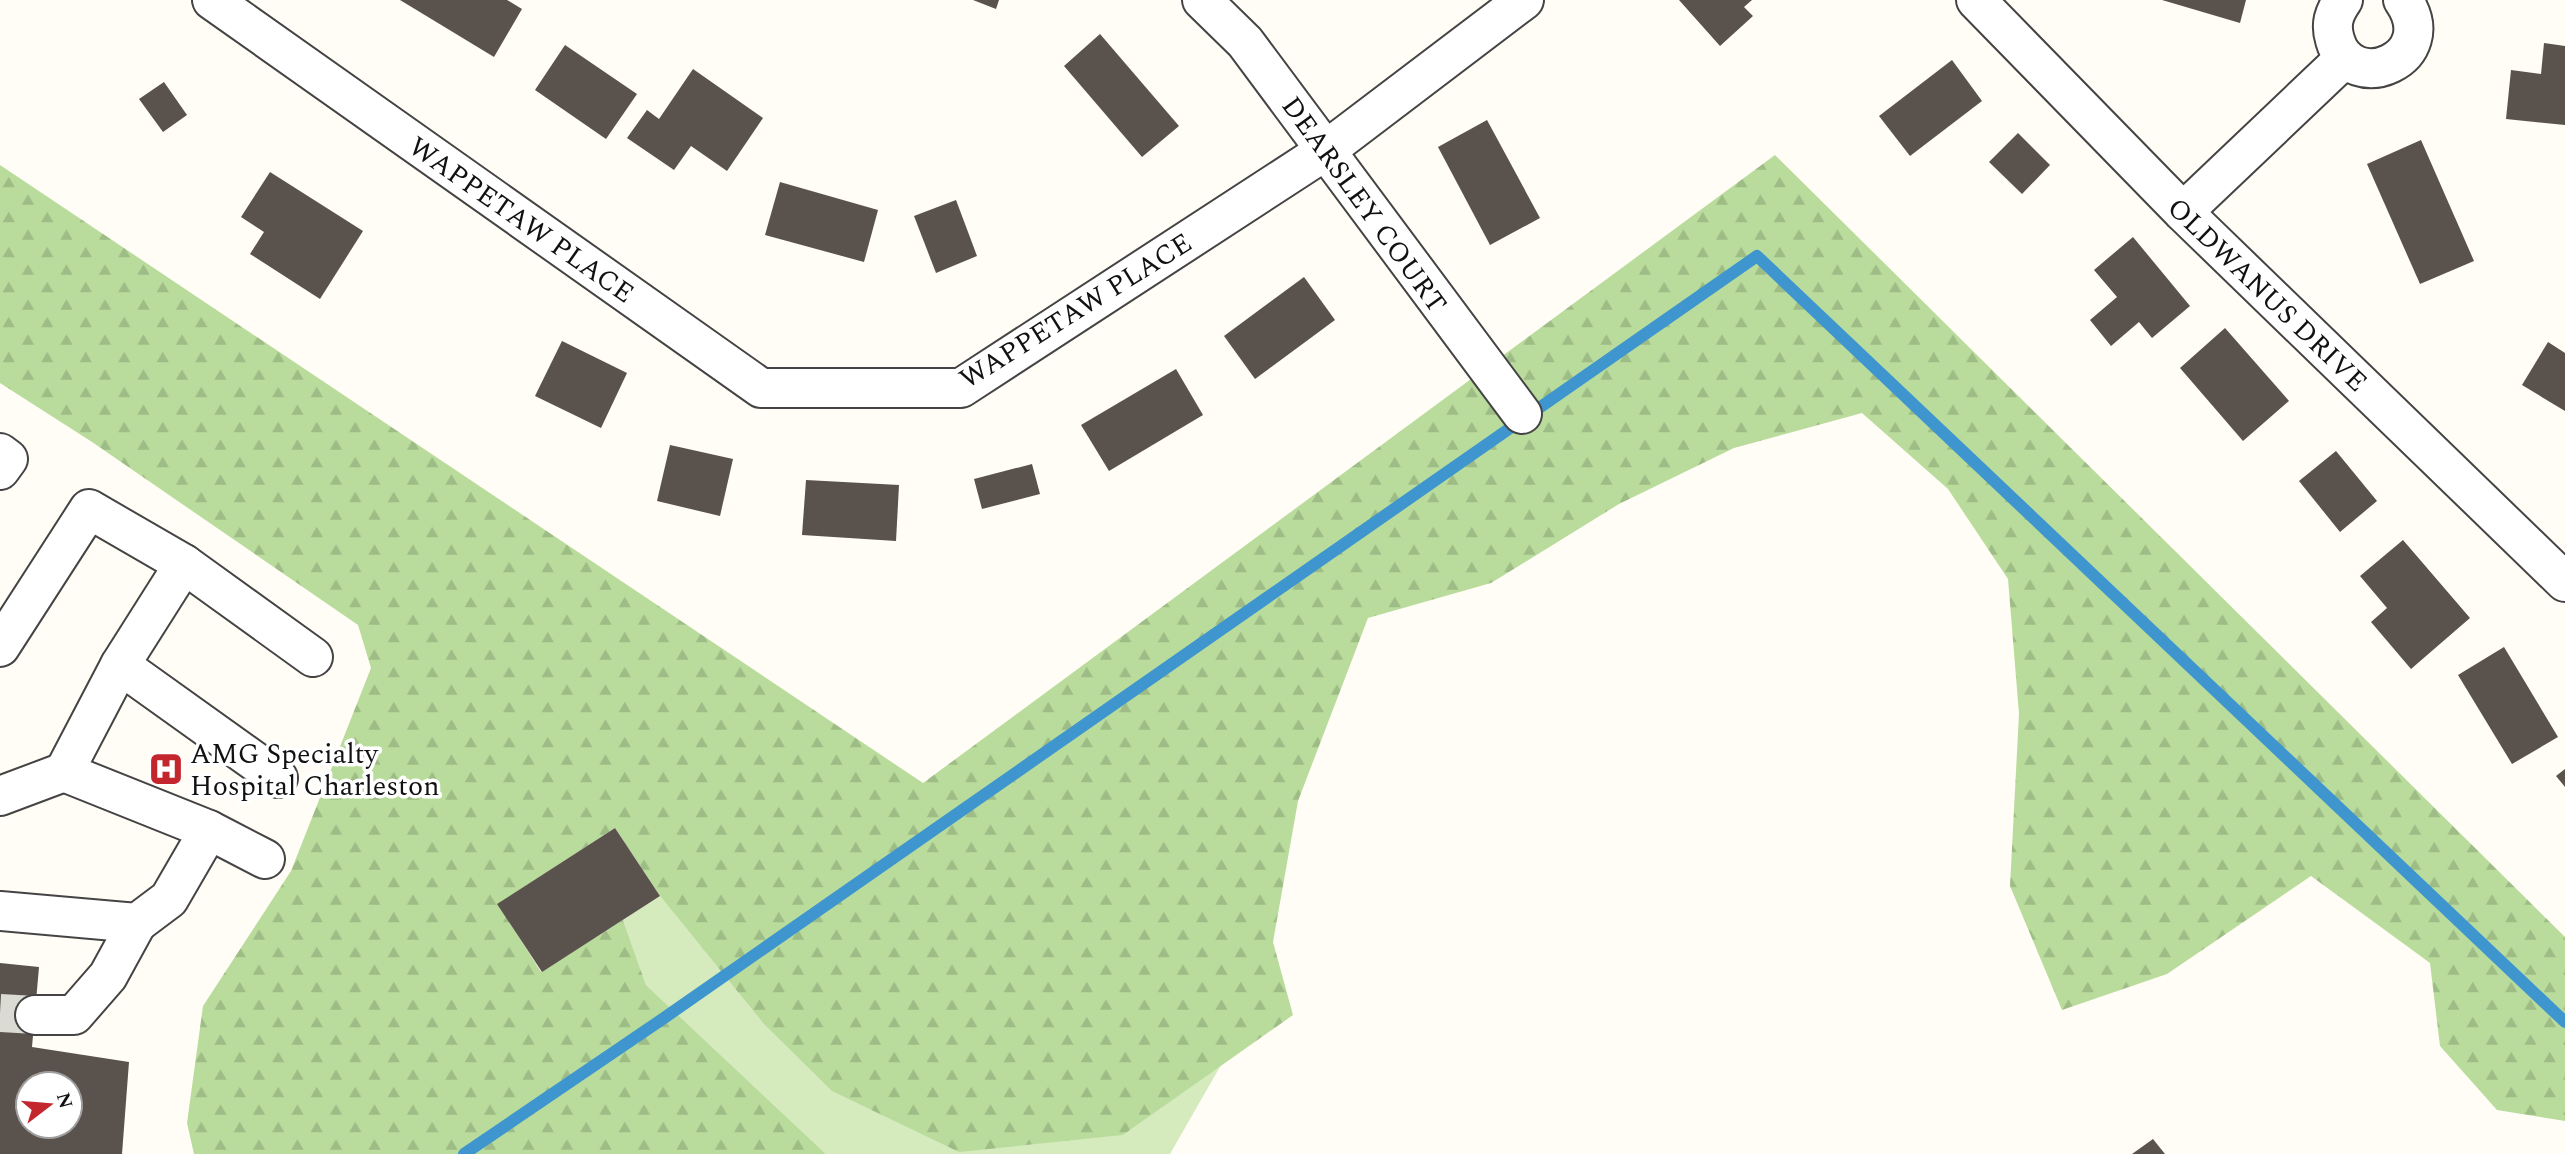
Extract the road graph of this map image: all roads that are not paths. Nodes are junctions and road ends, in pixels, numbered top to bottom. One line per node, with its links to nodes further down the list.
1 (212, 0): 8 (street, WAPPETAW PLACE)
2 (1202, 0): 8 (street, DEARSLEY COURT)
3 (1524, 0): 8 (street, WAPPETAW PLACE)
4 (1976, 0): 9 (street, OLDWANUS DRIVE)
5 (2343, 0): 7 (street)
6 (2403, 0): 7 (street)
7 (2345, 58): 9 (street)
8 (1325, 151): 10 (street, DEARSLEY COURT)
9 (2183, 212): 14 (street, OLDWANUS DRIVE)
10 (1522, 414)
11 (0, 453): 12 (street)
12 (0, 470)
13 (184, 564): 15 (street); 16 (street); 17 (street)
14 (2565, 582)
15 (0, 647)
16 (313, 657)
17 (120, 665): 18 (street); 19 (street)
18 (64, 772): 20 (street); 21 (street)
19 (278, 778)
20 (0, 796)
21 (209, 830): 22 (street); 24 (street)
22 (265, 859)
23 (0, 911): 24 (street)
24 (137, 923): 25 (street)
25 (34, 1015)

